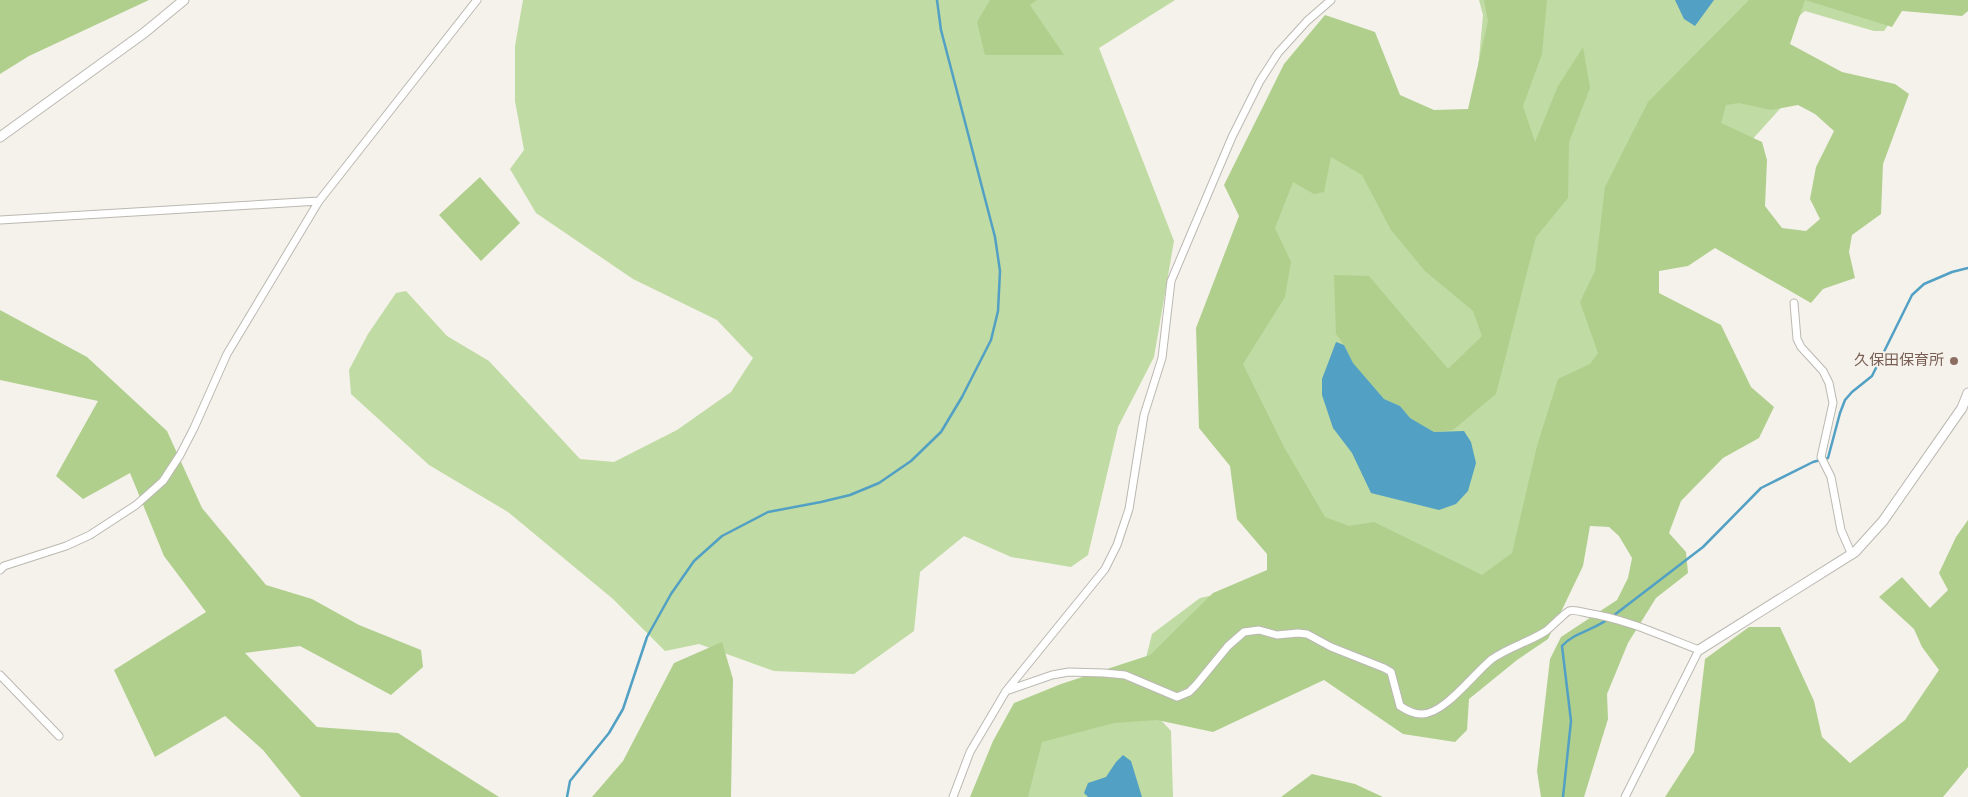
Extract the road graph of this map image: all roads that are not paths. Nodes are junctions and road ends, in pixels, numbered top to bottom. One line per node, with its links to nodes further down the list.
1 (184, 0): 4 (street)
2 (477, 0): 5 (street)
3 (1331, 0): 13 (street)
4 (0, 137)
5 (320, 201): 6 (street); 10 (street)
6 (0, 220)
7 (1794, 303): 9 (street)
8 (1968, 393): 9 (street)
9 (1852, 554): 11 (street)
10 (0, 570)
11 (1699, 650): 13 (street); 16 (street)
12 (0, 675): 14 (street)
13 (1006, 692): 15 (street)
14 (59, 736)
15 (952, 797)
16 (1625, 797)

